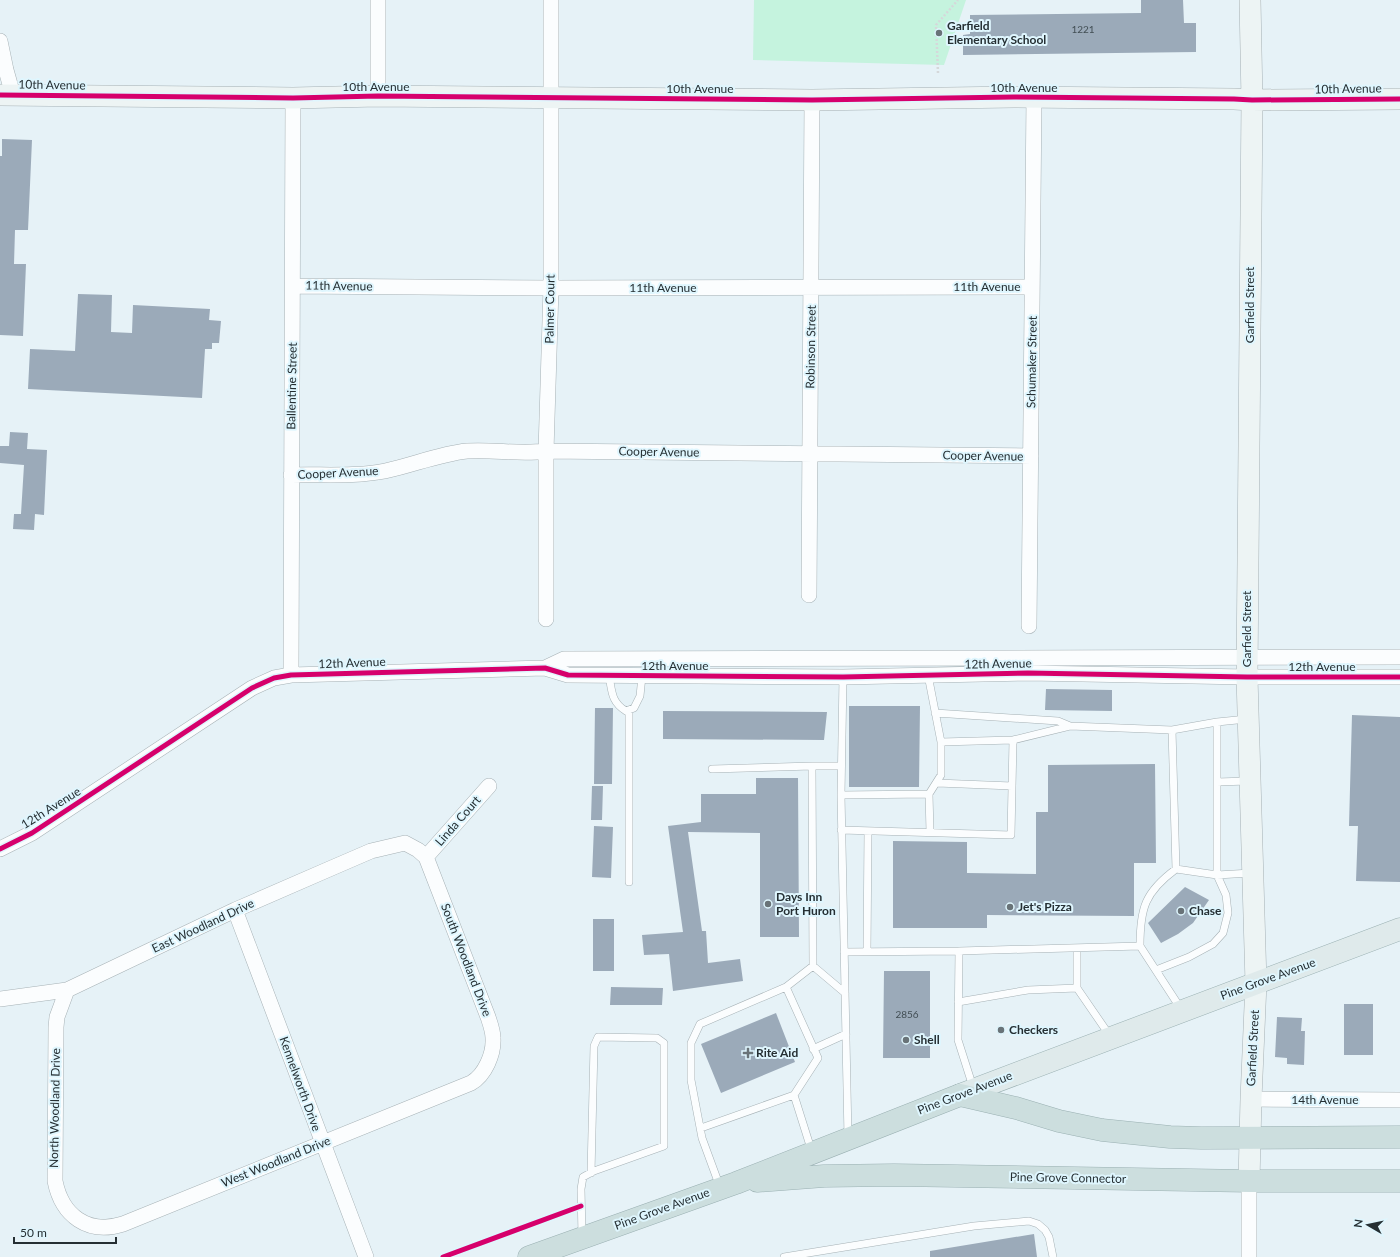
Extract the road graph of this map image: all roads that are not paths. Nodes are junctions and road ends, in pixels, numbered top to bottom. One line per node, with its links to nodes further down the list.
1 (378, 0): 6 (street)
2 (551, 0): 7 (street, Palmer Court)
3 (1250, 0): 12 (street, Garfield Street)
4 (0, 41): 5 (street)
5 (7, 95): 9 (street, 10th Avenue)
6 (378, 96): 7 (street, 10th Avenue); 9 (street, 10th Avenue)
7 (551, 97): 11 (street, 10th Avenue); 16 (street, Palmer Court)
8 (1034, 97): 11 (street, 10th Avenue); 12 (street, 10th Avenue); 15 (street, Schumaker Street)
9 (293, 98): 13 (street, Ballentine Street)
10 (1400, 99): 12 (street, 10th Avenue)
11 (812, 100): 14 (street, Robinson Street)
12 (1252, 100): 26 (street, Garfield Street)
13 (293, 286): 16 (street, 11th Avenue); 20 (street, Ballentine Street)
14 (812, 287): 15 (street, 11th Avenue); 16 (street, 11th Avenue); 18 (street, Robinson Street)
15 (1032, 287): 19 (street, Schumaker Street)
16 (551, 288): 17 (street, Palmer Court)
17 (546, 451): 18 (street, Cooper Avenue); 20 (street, Cooper Avenue); 22 (street, Palmer Court)
18 (809, 454): 19 (street, Cooper Avenue); 21 (street, Robinson Street)
19 (1031, 456): 23 (street, Schumaker Street)
20 (291, 475): 27 (street, Ballentine Street)
21 (809, 595)
22 (546, 619)
23 (1029, 626)
24 (1400, 657): 26 (street, 12th Avenue)
25 (545, 668): 26 (street, 12th Avenue); 27 (street, 12th Avenue); 29 (street, 12th Avenue)
26 (1247, 668): 28 (street, 12th Avenue); 32 (street, 12th Avenue); 35 (street, Garfield Street)
27 (291, 675): 54 (street, 12th Avenue)
28 (928, 675): 31 (street, 12th Avenue); 34 (lane)
29 (609, 676): 30 (street, 12th Avenue); 33 (lane)
30 (642, 676): 31 (street, 12th Avenue); 33 (lane)
31 (843, 677): 42 (lane)
32 (1400, 677)
33 (629, 710): 59 (lane)
34 (935, 713): 37 (lane); 40 (lane)
35 (1248, 719): 36 (lane); 44 (street, Garfield Street)
36 (1217, 722): 38 (lane); 45 (lane)
37 (1070, 726): 38 (lane); 39 (lane)
38 (1172, 730): 56 (lane)
39 (1013, 740): 40 (lane); 48 (lane)
40 (941, 742): 46 (lane)
41 (812, 766): 42 (lane); 43 (lane); 67 (lane)
42 (841, 766): 50 (lane)
43 (712, 769)
44 (1250, 781): 45 (lane); 57 (street, Garfield Street)
45 (1217, 782): 58 (lane)
46 (937, 783): 48 (lane); 49 (lane)
47 (489, 786): 55 (street, Linda Court)
48 (1012, 786): 53 (lane)
49 (929, 794): 50 (lane); 53 (lane)
50 (840, 795): 51 (lane)
51 (841, 830): 52 (lane); 65 (lane)
52 (868, 831): 53 (lane); 66 (lane)
53 (930, 832)
54 (0, 849)
55 (426, 857): 60 (street, East Woodland Drive); 80 (street, South Woodland Drive)
56 (1176, 869): 58 (lane); 62 (lane)
57 (1253, 873): 58 (lane); 69 (street, Garfield Street)
58 (1217, 875): 68 (lane)
59 (628, 882)
60 (235, 910): 72 (street, East Woodland Drive); 89 (street, Kennelworth Drive)
61 (1400, 929): 69 (main road, Pine Grove Avenue)
62 (1140, 946): 63 (lane); 68 (lane)
63 (1077, 948): 64 (lane); 71 (lane)
64 (959, 951): 66 (lane); 75 (lane)
65 (844, 952): 66 (lane); 73 (lane)
66 (867, 952)
67 (813, 966): 70 (lane); 73 (lane)
68 (1156, 970): 76 (lane)
69 (1256, 983): 76 (main road, Pine Grove Avenue); 83 (street, Garfield Street)
70 (786, 987): 79 (lane); 85 (lane)
71 (1077, 988): 75 (lane); 78 (lane)
72 (66, 990): 74 (street, East Woodland Drive); 95 (street, North Woodland Drive)
73 (845, 993): 77 (lane)
74 (0, 999)
75 (958, 1002): 81 (lane)
76 (1182, 1011): 78 (main road, Pine Grove Avenue)
77 (846, 1034): 79 (lane); 88 (lane)
78 (1111, 1038): 81 (main road, Pine Grove Avenue)
79 (813, 1049): 82 (lane)
80 (471, 1084): 89 (street, West Woodland Drive)
81 (967, 1092): 87 (highway); 88 (highway, Pine Grove Avenue)
82 (794, 1095): 85 (lane); 90 (lane)
83 (1251, 1099): 84 (street, 14th Avenue); 87 (street, Garfield Street)
84 (1400, 1100)
85 (701, 1128): 94 (lane)
86 (1400, 1137): 87 (highway)
87 (1250, 1138): 92 (street, Garfield Street)
88 (848, 1139): 90 (highway, Pine Grove Avenue)
89 (323, 1144): 95 (street, West Woodland Drive); 97 (street, Kennelworth Drive)
90 (812, 1152): 94 (highway, Pine Grove Avenue)
91 (591, 1173): 91 (lane); 96 (lane)
92 (1249, 1181): 93 (highway, Pine Grove Connector); 94 (highway, Pine Grove Connector); 101 (street, Garfield Street)
93 (1400, 1181)
94 (728, 1185): 96 (highway, Pine Grove Avenue)
95 (80, 1220)
96 (582, 1238): 98 (highway, Pine Grove Avenue)
97 (366, 1257)
98 (529, 1257)
99 (784, 1257): 100 (lane)
100 (1053, 1257)
101 (1249, 1257)

